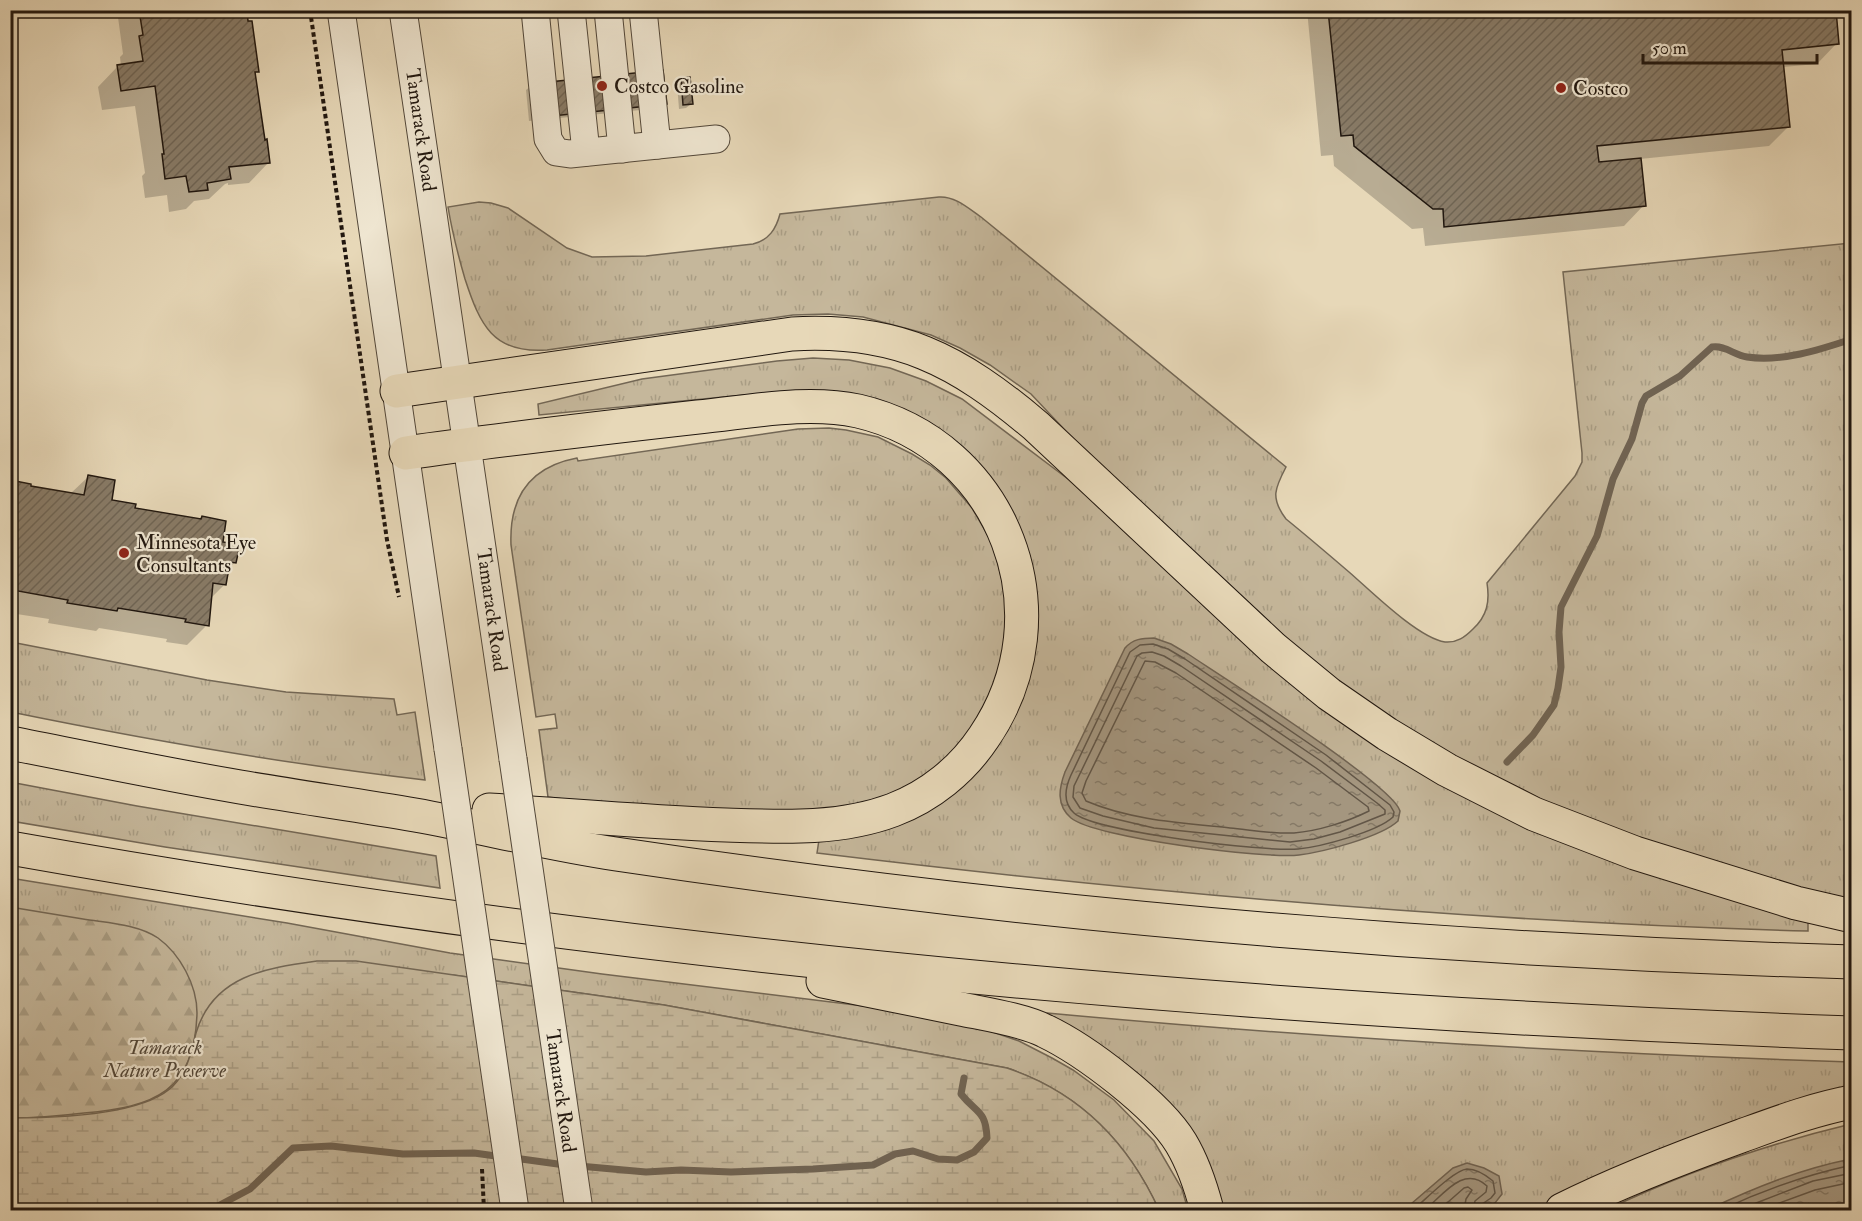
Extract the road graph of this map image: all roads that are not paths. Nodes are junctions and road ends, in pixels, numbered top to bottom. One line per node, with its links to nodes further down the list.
1 (341, 10): 12 (street)
2 (404, 10): 11 (street, Tamarack Road)
3 (535, 10): 10 (street)
4 (571, 10): 10 (street)
5 (608, 10): 9 (street)
6 (643, 10): 8 (street)
7 (716, 139): 8 (street)
8 (657, 145): 9 (street)
9 (622, 149): 10 (street)
10 (586, 152)
11 (458, 382): 12 (highway); 13 (street, Tamarack Road); 18 (highway)
12 (397, 391): 14 (street)
13 (468, 444): 14 (highway); 16 (highway); 24 (street, Tamarack Road, bridge)
14 (406, 453): 23 (street, bridge)
15 (10, 743): 16 (highway)
16 (322, 801): 20 (highway)
17 (10, 848): 19 (highway)
18 (1851, 916)
19 (589, 935): 21 (highway); 25 (highway)
20 (1851, 962)
21 (1851, 1033)
22 (1851, 1102): 26 (highway)
23 (515, 1210)
24 (579, 1210)
25 (1207, 1210)
26 (1562, 1210)

